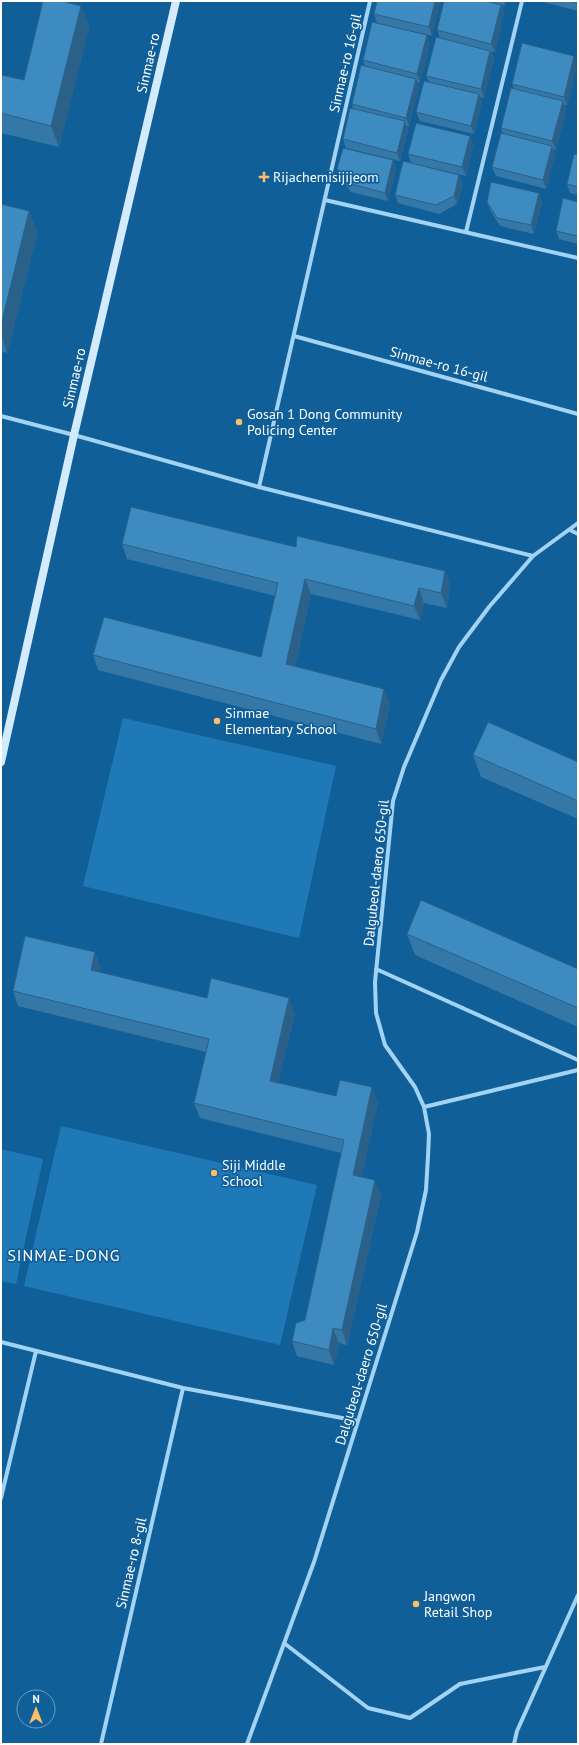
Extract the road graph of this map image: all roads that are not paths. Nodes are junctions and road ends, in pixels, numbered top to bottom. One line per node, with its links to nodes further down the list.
1 (176, 1): 10 (street, Sinmae-ro)
2 (370, 1): 4 (street, Sinmae-ro 16-gil)
3 (522, 1): 5 (street)
4 (325, 200): 5 (street); 7 (street, Sinmae-ro 16-gil)
5 (466, 232): 6 (street)
6 (578, 258)
7 (294, 336): 8 (street, Sinmae-ro 16-gil); 11 (street, Sinmae-ro 16-gil)
8 (578, 414)
9 (1, 416): 10 (street)
10 (74, 435): 11 (street); 16 (street, Sinmae-ro)
11 (259, 487): 15 (street)
12 (578, 523): 13 (street, Dalgubeol-daero 650-gil)
13 (570, 530): 14 (street); 15 (street, Dalgubeol-daero 650-gil)
14 (578, 534)
15 (533, 556): 17 (street, Dalgubeol-daero 650-gil)
16 (1, 762)
17 (376, 969): 18 (street); 20 (street, Dalgubeol-daero 650-gil)
18 (578, 1060)
19 (578, 1070): 20 (street)
20 (424, 1107): 24 (street, Dalgubeol-daero 650-gil)
21 (1, 1342): 22 (street)
22 (36, 1351): 23 (street); 25 (street)
23 (183, 1388): 24 (street); 29 (street, Sinmae-ro 8-gil)
24 (358, 1421): 27 (street, Dalgubeol-daero 650-gil)
25 (1, 1498)
26 (578, 1595): 28 (street)
27 (284, 1643): 28 (street); 30 (street, Dalgubeol-daero 650-gil)
28 (545, 1667): 31 (street)
29 (101, 1744)
30 (247, 1744)
31 (514, 1744)

